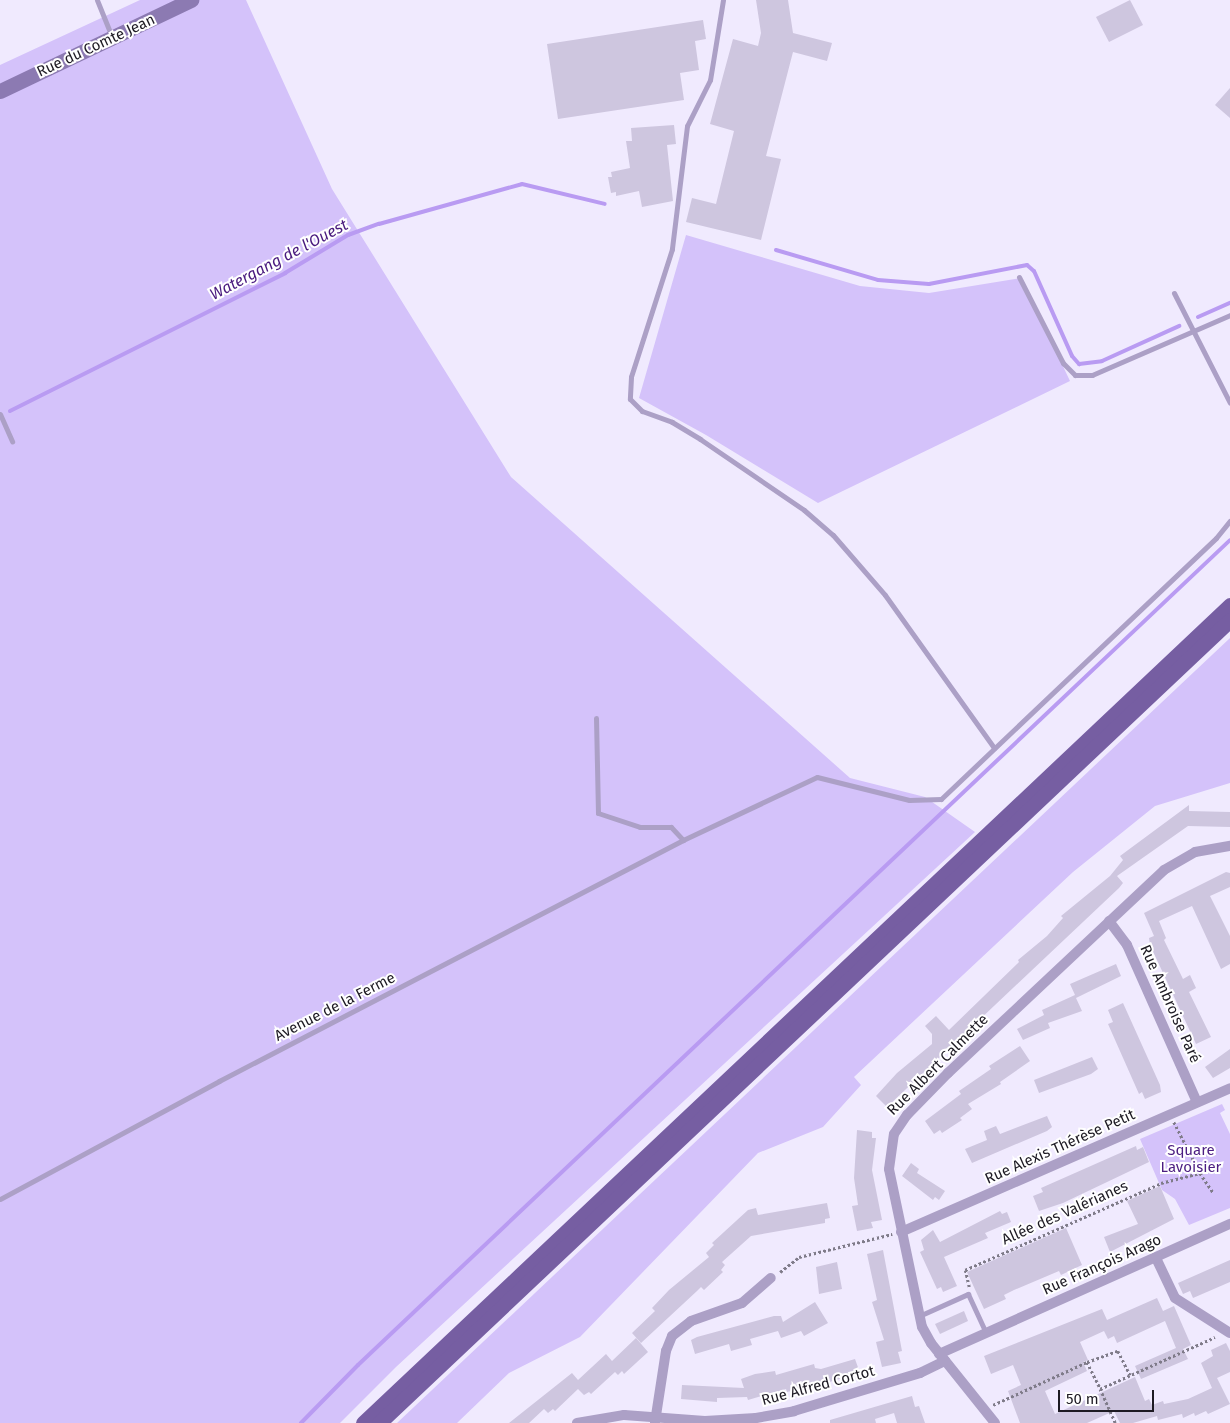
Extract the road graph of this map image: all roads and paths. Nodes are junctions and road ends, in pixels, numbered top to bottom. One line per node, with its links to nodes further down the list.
1 (97, 0): 4 (lane)
2 (191, 0): 4 (main road, Rue du Comte Jean)
3 (723, 0): 17 (lane)
4 (112, 38): 5 (main road, Rue du Comte Jean)
5 (0, 91)
6 (1020, 277): 9 (lane)
7 (1174, 293): 9 (lane)
8 (1230, 315): 9 (lane)
9 (1194, 332): 10 (lane)
10 (1230, 403)
11 (0, 414): 12 (lane)
12 (12, 441)
13 (1230, 521): 17 (lane, Avenue de la Ferme)
14 (1230, 605): 41 (main road)
15 (1230, 620): 42 (main road)
16 (596, 718): 18 (lane)
17 (994, 748): 18 (lane, Avenue de la Ferme)
18 (683, 840): 26 (lane, Avenue de la Ferme)
19 (1230, 846): 20 (street, Rue Albert Calmette)
20 (1109, 921): 22 (street, Rue Ambroise Paré); 28 (street, Rue Albert Calmette)
21 (1230, 1088): 22 (street, Rue Alexis Thérèse Petit)
22 (1197, 1102): 23 (street, Rue Alexis Thérèse Petit)
23 (1171, 1114): 24 (path); 28 (street, Rue Alexis Thérèse Petit)
24 (1200, 1173): 25 (path); 31 (path, Allée des Valérianes)
25 (1213, 1192)
26 (0, 1199)
27 (1230, 1224): 29 (street, Rue François Arago)
28 (901, 1232): 30 (path); 32 (street, Rue Albert Calmette)
29 (1156, 1258): 33 (street); 34 (street, Rue François Arago)
30 (771, 1278): 40 (street)
31 (968, 1294): 32 (lane); 34 (lane)
32 (918, 1316): 35 (street, Rue Albert Calmette)
33 (1229, 1332): 37 (path)
34 (986, 1333): 35 (street, Rue François Arago)
35 (942, 1357): 40 (street, Rue Alfred Cortot); 44 (street, Rue Albert Calmette)
36 (1087, 1362): 37 (path); 38 (path); 39 (path)
37 (1130, 1375): 38 (path)
38 (1100, 1389): 45 (path)
39 (998, 1411)
40 (655, 1420): 43 (street, Rue Alfred Cortot)
41 (363, 1423)
42 (379, 1423)
43 (576, 1423)
44 (995, 1423)
45 (1115, 1423)

